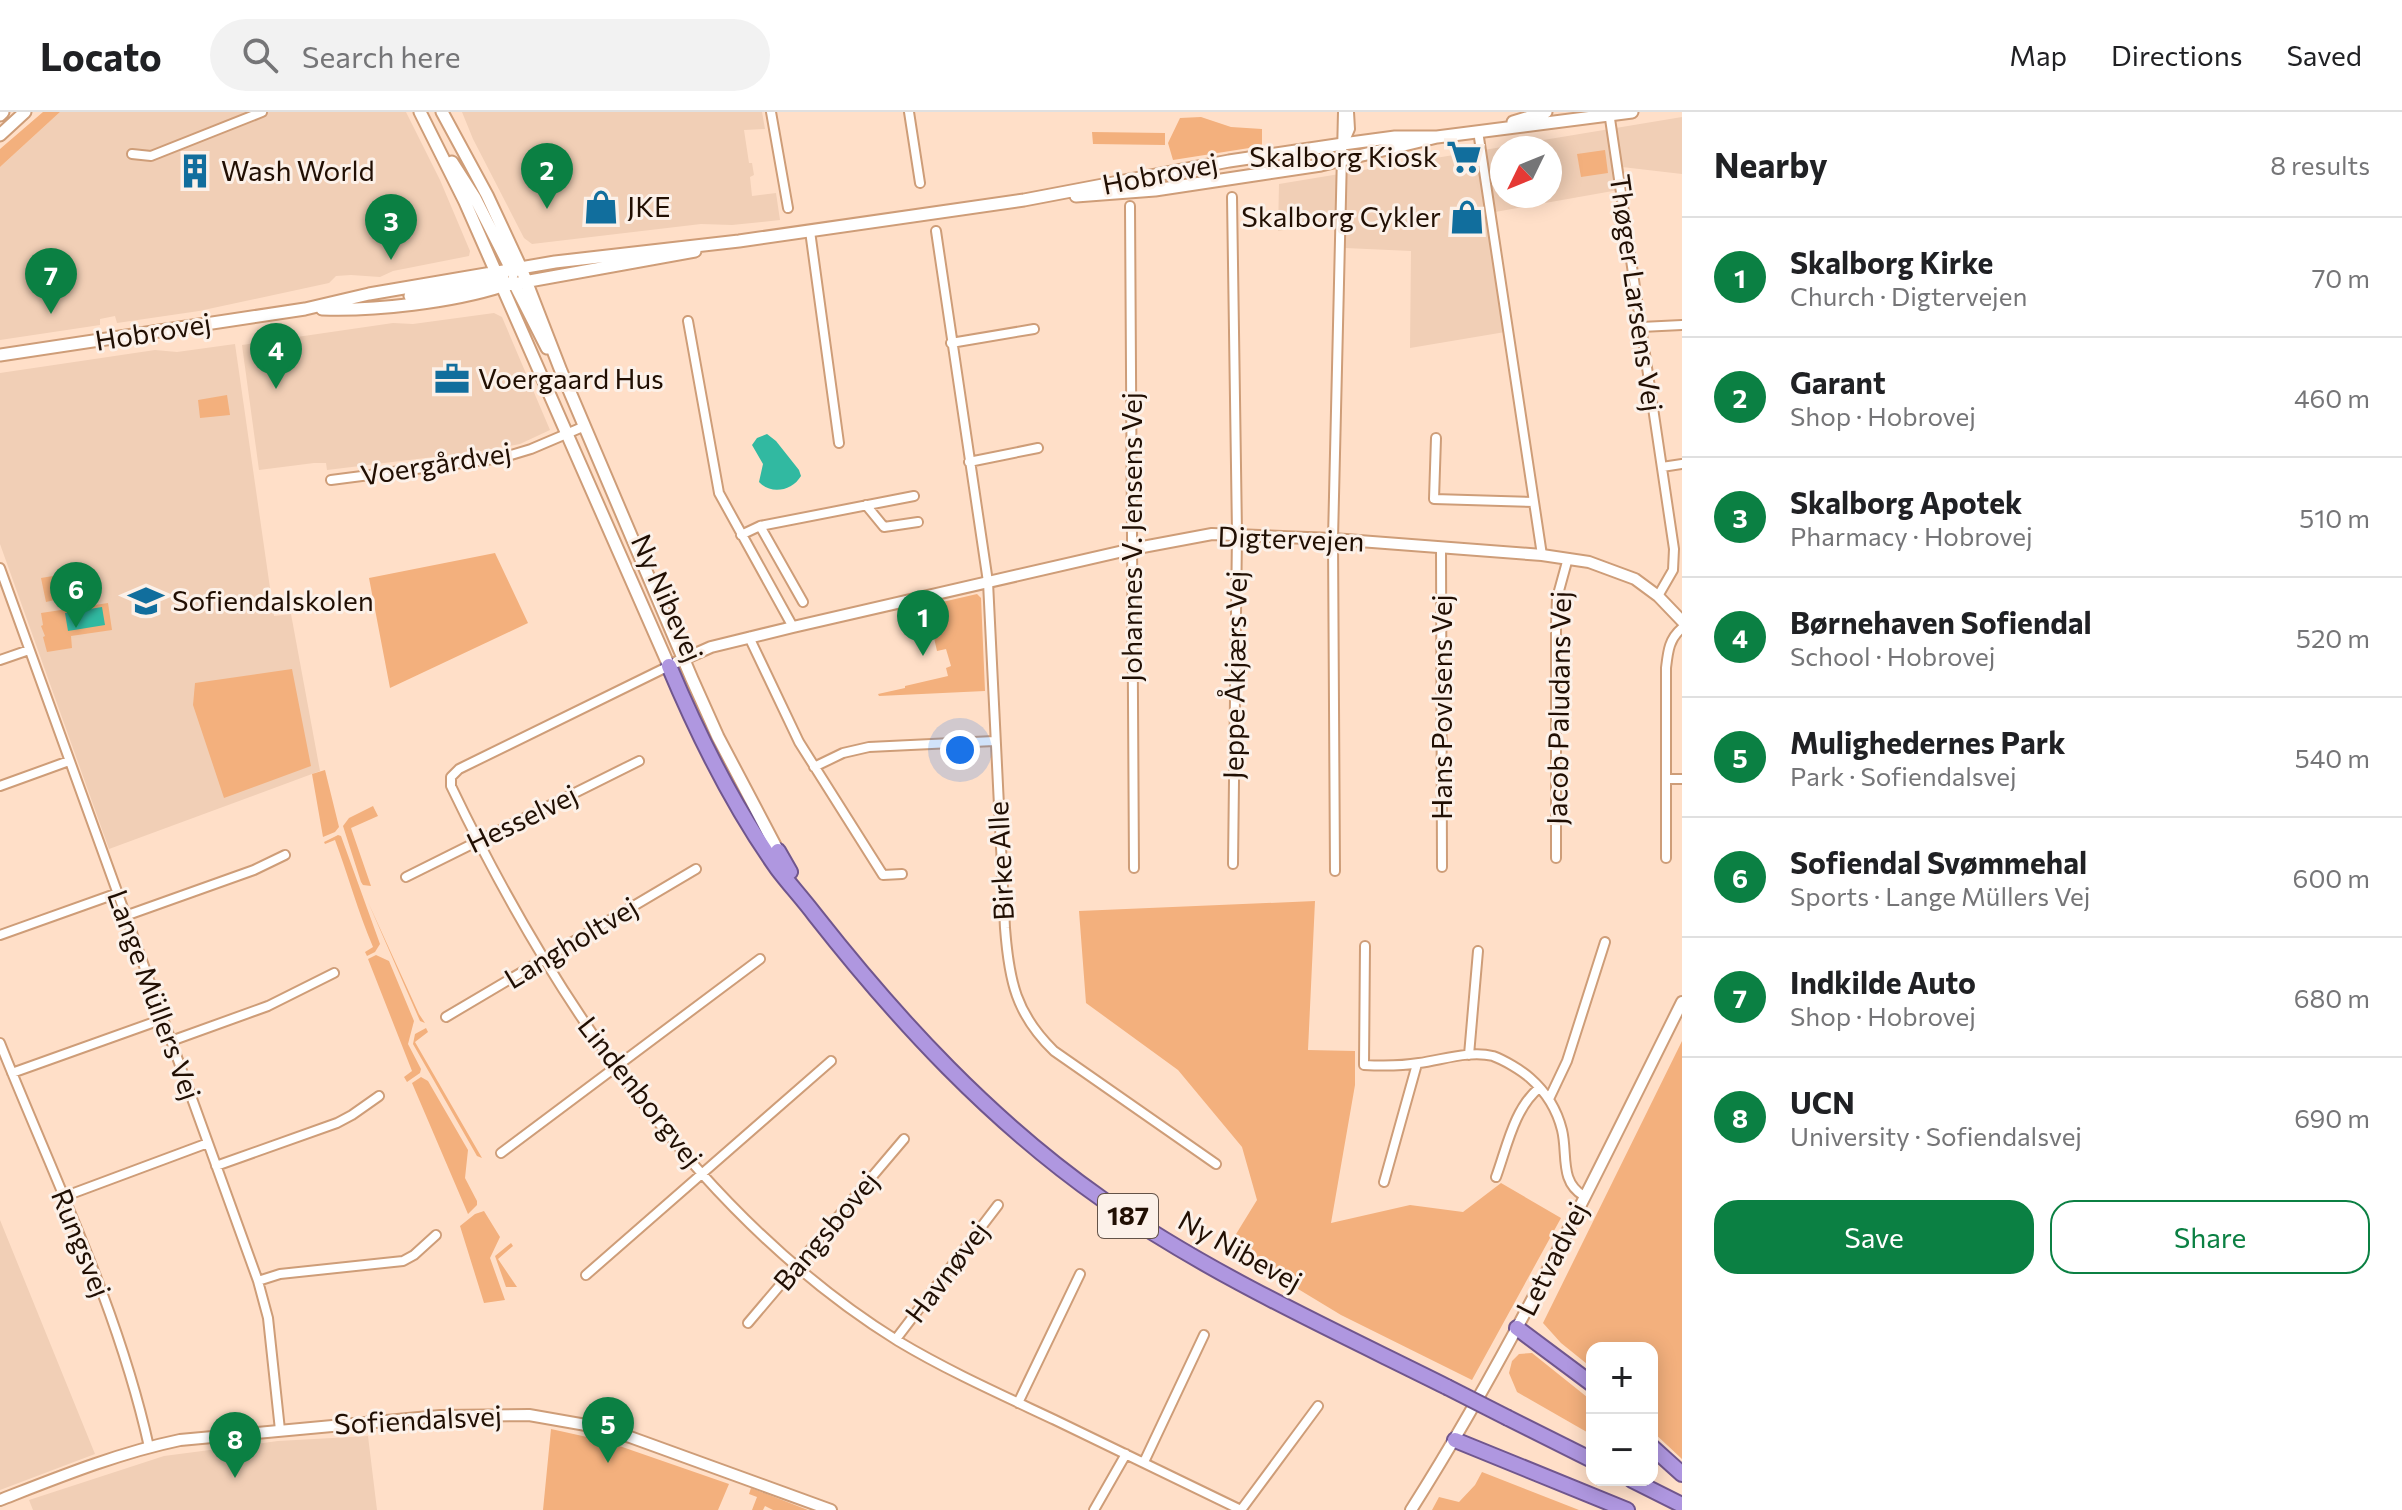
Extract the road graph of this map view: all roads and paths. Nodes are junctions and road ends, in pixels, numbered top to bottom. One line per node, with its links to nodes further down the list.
1 (25, 112): 15 (main road)
2 (262, 112): 18 (street)
3 (420, 112): 29 (main road, 187)
4 (434, 112): 19 (main road)
5 (442, 112): 19 (main road, 187)
6 (771, 112): 25 (street)
7 (909, 112): 21 (street)
8 (1343, 112): 17 (street)
9 (1349, 112): 17 (street)
10 (1546, 112): 13 (main road, Hobrovej)
11 (1632, 112): 12 (main road, Hobrovej)
12 (1610, 114): 13 (main road, Hobrovej); 33 (street, Thøger Larsens Vej)
13 (1495, 128): 14 (main road, Hobrovej)
14 (1478, 131): 16 (main road, Hobrovej); 47 (street)
15 (0, 135)
16 (1437, 137): 17 (main road, Hobrovej); 20 (main road, Hobrovej)
17 (1343, 144): 20 (street); 23 (main road, Hobrovej)
18 (132, 154)
19 (465, 155): 29 (main road, 187)
20 (1342, 159): 23 (main road, Hobrovej); 53 (street)
21 (920, 183)
22 (1232, 197): 51 (street, Jeppe Åkjærs Vej)
23 (1024, 200): 26 (main road, Hobrovej)
24 (1130, 206): 55 (street, Johannes V. Jensens Vej)
25 (788, 208)
26 (810, 231): 28 (main road, Hobrovej); 40 (street)
27 (936, 231): 35 (street, Birke Alle)
28 (739, 241): 29 (main road, Hobrovej); 29 (main road, Hobrovej)
29 (512, 277): 30 (main road, Hobrovej); 30 (main road, Hobrovej); 37 (main road, Ny Nibevej / 187); 38 (main road, Ny Nibevej / 187)
30 (305, 309): 36 (main road, Hobrovej)
31 (688, 321): 52 (street)
32 (1682, 325): 33 (street)
33 (1641, 327): 44 (street, Thøger Larsens Vej)
34 (1034, 329): 35 (street)
35 (951, 343): 42 (street, Birke Alle)
36 (0, 355)
37 (585, 426): 38 (street, Voergårdvej); 68 (main road, Ny Nibevej / 187)
38 (567, 434): 45 (street, Voergårdvej); 70 (main road, Ny Nibevej / 187)
39 (1436, 438): 47 (street)
40 (839, 443)
41 (1038, 448): 42 (street)
42 (969, 462): 60 (street, Birke Alle)
43 (1682, 464): 44 (street)
44 (1662, 467): 59 (street, Thøger Larsens Vej)
45 (331, 480)
46 (914, 496): 48 (street)
47 (1534, 502): 56 (street)
48 (866, 505): 49 (street); 50 (street)
49 (918, 522)
50 (760, 526): 52 (street); 62 (street)
51 (1237, 533): 53 (street, Digtervejen); 55 (street, Digtervejen); 83 (street, Jeppe Åkjærs Vej)
52 (741, 535): 64 (street)
53 (1333, 539): 54 (street, Digtervejen); 87 (street)
54 (1441, 548): 56 (street, Digtervejen); 84 (street, Hans Povlsens Vej)
55 (1132, 549): 60 (street, Digtervejen); 85 (street, Johannes V. Jensens Vej)
56 (1542, 555): 57 (street, Digtervejen)
57 (1568, 558): 61 (street, Digtervejen); 81 (street, Jacob Paludans Vej)
58 (0, 568): 67 (street, Lange Müllers Vej)
59 (1677, 570): 61 (street, Thøger Larsens Vej)
60 (988, 582): 64 (street, Digtervejen); 71 (street, Birke Alle)
61 (1658, 596): 63 (street, Digtervejen)
62 (803, 602)
63 (1682, 621)
64 (793, 627): 66 (street, Digtervejen)
65 (1682, 628): 75 (street)
66 (749, 637): 68 (street, Digtervejen); 74 (street)
67 (29, 650): 69 (street); 72 (street, Lange Müllers Vej)
68 (683, 659): 70 (street, Digtervejen); 79 (main road, Ny Nibevej / 187)
69 (0, 660)
70 (669, 666): 78 (street, Lindenborgvej); 91 (highway, Ny Nibevej / 187)
71 (994, 741): 74 (street); 116 (street, Birke Alle)
72 (69, 761): 77 (street); 90 (street, Lange Müllers Vej)
73 (639, 761): 78 (street, Hesselvej)
74 (814, 767): 88 (street)
75 (1667, 779): 76 (street); 82 (street)
76 (1682, 779)
77 (0, 786)
78 (477, 840): 89 (street, Hesselvej); 98 (street, Lindenborgvej)
79 (778, 851): 91 (highway, Ny Nibevej / 187)
80 (285, 855): 92 (street)
81 (1556, 858)
82 (1666, 858)
83 (1233, 864)
84 (1442, 867)
85 (1134, 868)
86 (696, 869): 98 (street, Langholtvej)
87 (1335, 871)
88 (902, 874)
89 (406, 877)
90 (118, 893): 92 (street, Lange Müllers Vej); 93 (street)
91 (814, 914): 141 (highway, Ny Nibevej / 187, bridge)
92 (125, 916): 102 (street, Lange Müllers Vej)
93 (0, 935)
94 (1605, 942): 112 (street)
95 (1365, 946): 107 (street)
96 (1478, 951): 105 (street)
97 (760, 959): 108 (street)
98 (543, 960): 101 (street, Langholtvej); 108 (street, Lindenborgvej)
99 (334, 973): 103 (street)
100 (1682, 1002): 121 (street, Letvadvej)
101 (446, 1017)
102 (163, 1019): 103 (street, Lange Müllers Vej); 109 (street)
103 (171, 1041): 114 (street, Lange Müllers Vej)
104 (0, 1043): 109 (street, Rungsvej)
105 (1469, 1055): 107 (street); 110 (street)
106 (831, 1061): 118 (street)
107 (1417, 1064): 120 (street)
108 (616, 1067): 115 (street); 118 (street, Lindenborgvej)
109 (12, 1073): 122 (street, Rungsvej)
110 (1539, 1088): 112 (street); 119 (street)
111 (379, 1096): 117 (street)
112 (1549, 1099): 121 (street)
113 (904, 1139): 125 (street, Bangsbovej)
114 (208, 1143): 117 (street, Lange Müllers Vej); 122 (street)
115 (501, 1153)
116 (1216, 1164)
117 (216, 1166): 128 (street, Lange Müllers Vej)
118 (704, 1174): 125 (street, Lindenborgvej); 127 (street)
119 (1496, 1177)
120 (1384, 1182)
121 (1584, 1196): 130 (street, Letvadvej)
122 (63, 1197): 138 (street, Rungsvej)
123 (998, 1205): 132 (street, Havnøvej)
124 (436, 1235): 128 (street)
125 (796, 1266): 129 (street, Bangsbovej); 132 (street, Lindenborgvej)
126 (1080, 1274): 134 (street)
127 (586, 1275)
128 (258, 1281): 136 (street, Lange Müllers Vej)
129 (748, 1323)
130 (1517, 1328): 133 (highway); 137 (street, Letvadvej)
131 (1204, 1335): 142 (street)
132 (896, 1339): 134 (street, Lindenborgvej)
133 (1586, 1380)
134 (1018, 1403): 140 (street, Lindenborgvej)
135 (1318, 1406): 149 (street)
136 (280, 1430): 138 (street, Sofiendalsvej); 147 (street, Sofiendalsvej)
137 (1455, 1440): 150 (street, Letvadvej); 151 (highway)
138 (149, 1447): 145 (street, Sofiendalsvej)
139 (1658, 1452): 143 (highway)
140 (1126, 1454): 142 (street, Lindenborgvej); 148 (street)
141 (1586, 1457)
142 (1144, 1462): 149 (street, Lindenborgvej)
143 (1682, 1474)
144 (1644, 1486): 146 (highway)
145 (0, 1500)
146 (1682, 1505)
147 (831, 1510)
148 (1094, 1510)
149 (1241, 1510)
150 (1411, 1510)
151 (1627, 1510)

